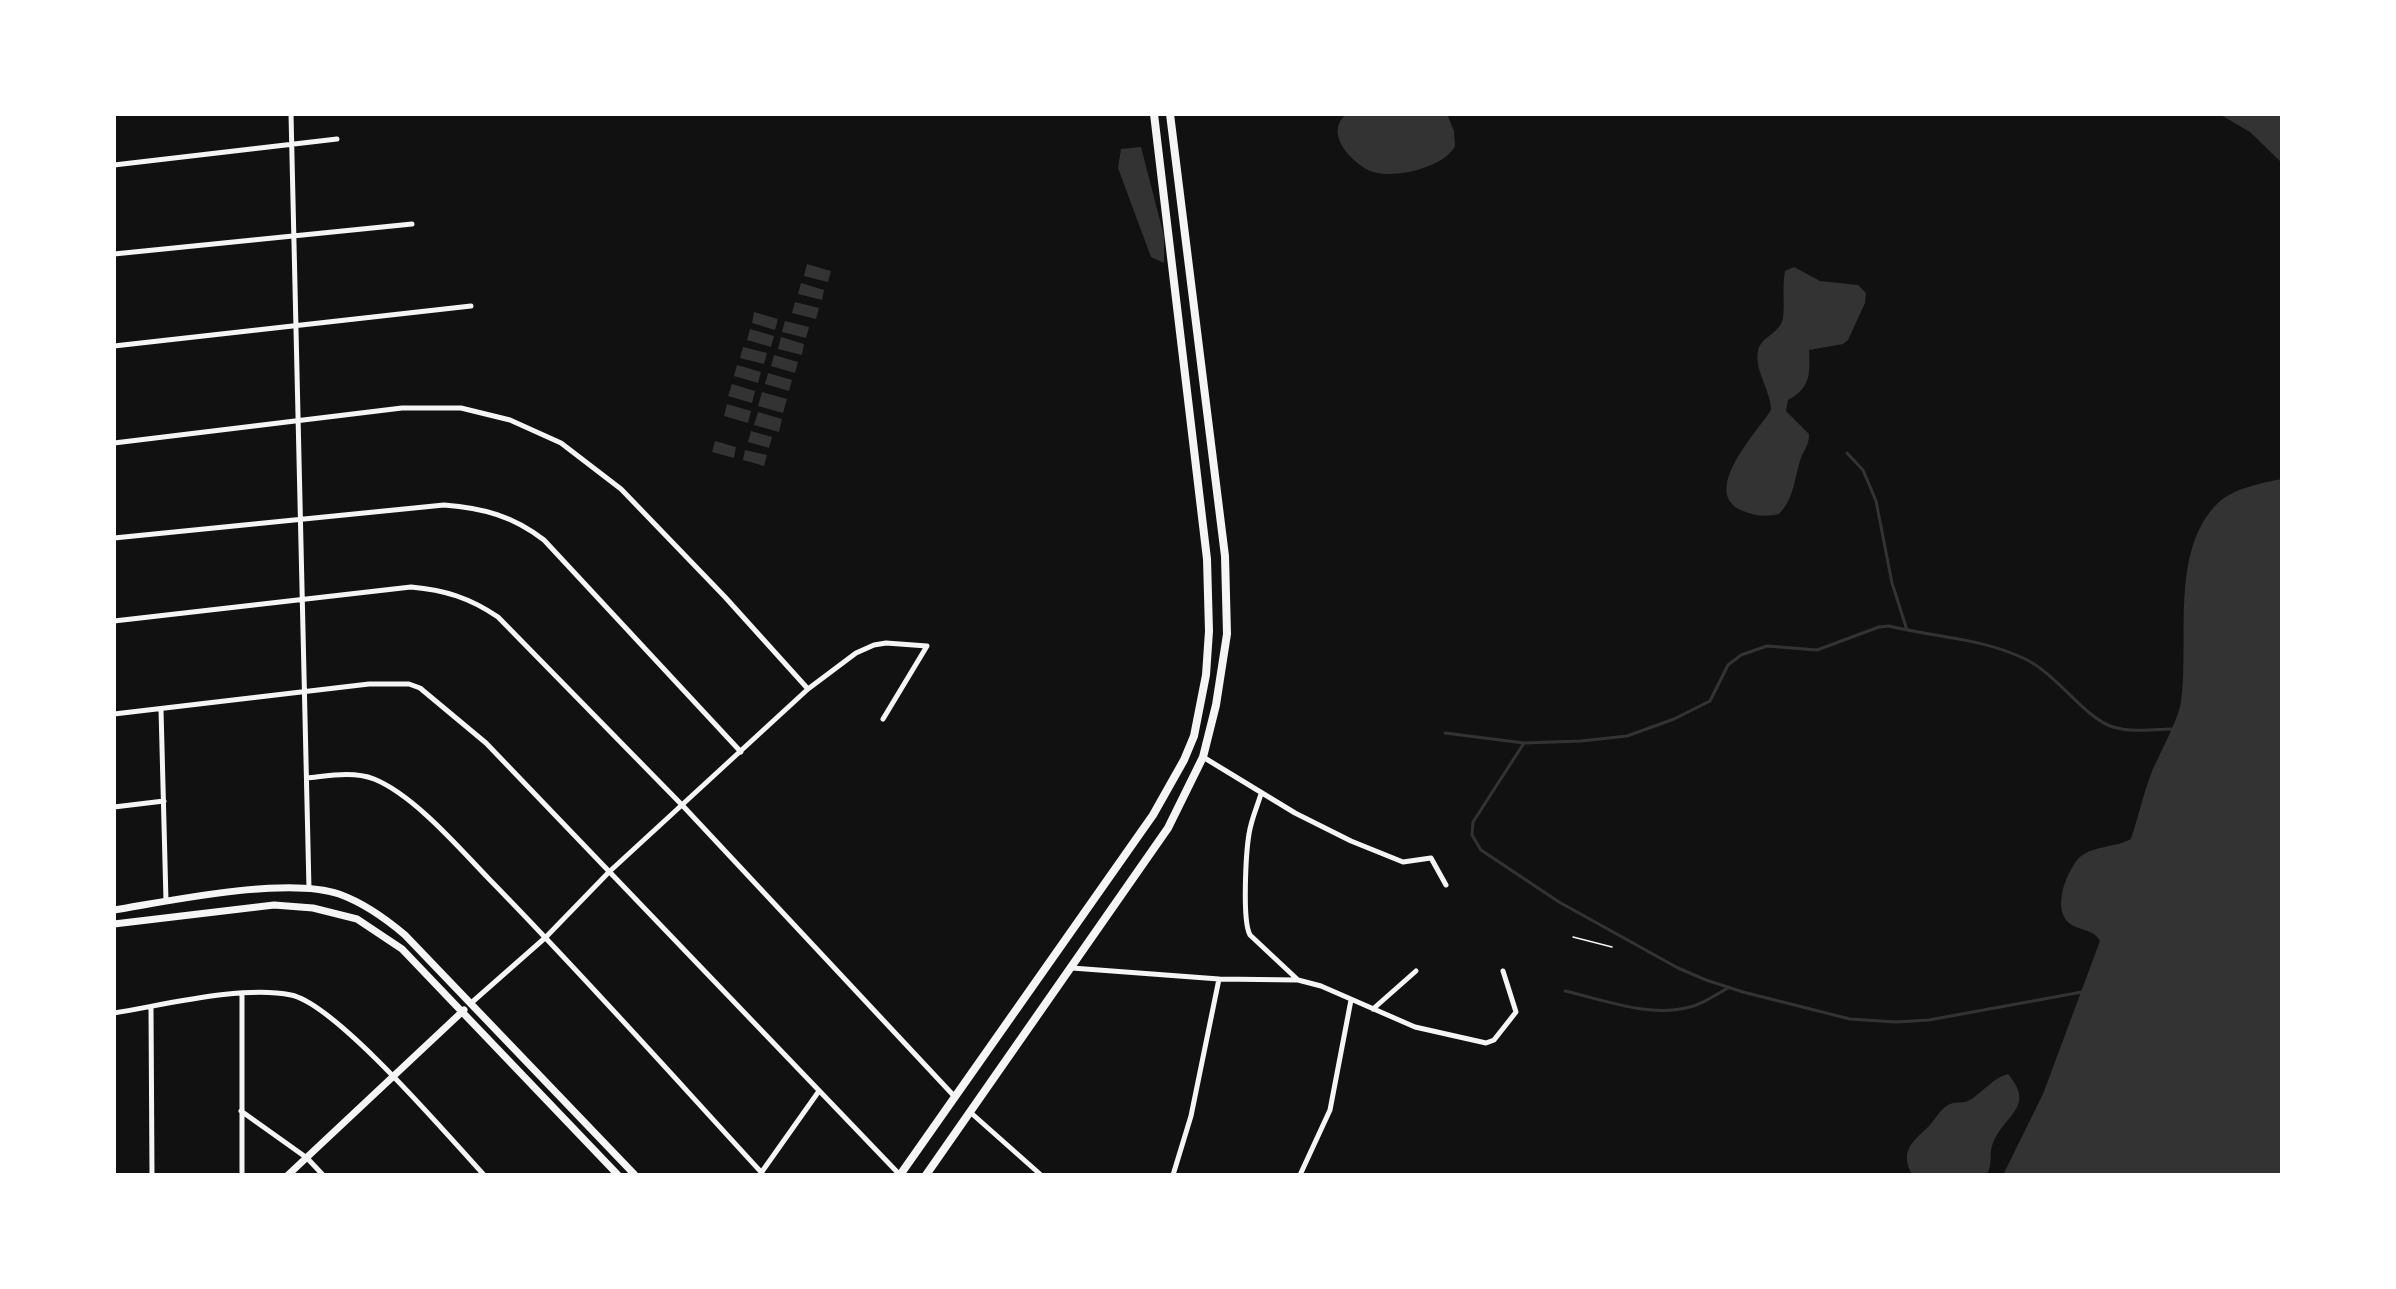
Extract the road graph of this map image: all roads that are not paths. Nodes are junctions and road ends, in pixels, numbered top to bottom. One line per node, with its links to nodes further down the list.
1 (291, 114): 5 (street)
2 (1154, 114): 52 (main road)
3 (1170, 114): 25 (main road)
4 (337, 139): 5 (street)
5 (291, 144): 6 (street); 8 (street)
6 (114, 165)
7 (412, 224): 8 (street)
8 (293, 236): 9 (street); 11 (street)
9 (114, 254)
10 (471, 306): 11 (street)
11 (295, 326): 12 (street); 13 (street)
12 (114, 346)
13 (298, 422): 14 (street); 15 (street); 19 (street)
14 (114, 443)
15 (300, 518): 16 (street); 17 (street); 24 (street)
16 (114, 538)
17 (302, 600): 18 (street); 20 (street); 29 (street)
18 (114, 621)
19 (808, 689): 23 (street); 24 (street)
20 (304, 692): 21 (street); 26 (street); 31 (street)
21 (161, 709): 22 (street); 28 (street)
22 (114, 714)
23 (883, 719)
24 (741, 752): 29 (street)
25 (1203, 757): 27 (street); 38 (main road)
26 (306, 778): 33 (street); 37 (street)
27 (1262, 794): 32 (street); 42 (street)
28 (164, 801): 30 (street); 34 (street)
29 (683, 806): 31 (street); 52 (street)
30 (114, 807)
31 (609, 872): 37 (street); 51 (street)
32 (1446, 885)
33 (309, 889): 34 (street); 45 (street)
34 (166, 901): 35 (street)
35 (114, 910)
36 (114, 924): 48 (street)
37 (546, 937): 45 (street); 56 (street)
38 (1072, 968): 41 (street); 54 (main road)
39 (1416, 971): 47 (street)
40 (1503, 971): 47 (street)
41 (1219, 979): 42 (street); 67 (street)
42 (1298, 980): 44 (street)
43 (242, 994): 46 (street); 50 (street); 53 (street)
44 (1351, 1000): 47 (street); 68 (street)
45 (470, 1004): 63 (street)
46 (151, 1007): 49 (street); 57 (street)
47 (1373, 1009)
48 (464, 1010): 50 (street); 62 (street)
49 (114, 1013)
50 (393, 1076): 55 (street); 61 (street)
51 (819, 1091): 56 (street); 64 (street)
52 (955, 1097): 64 (main road)
53 (241, 1111): 55 (street); 58 (street)
54 (970, 1112): 65 (main road); 66 (street)
55 (307, 1158): 59 (street); 60 (street)
56 (761, 1174)
57 (152, 1175)
58 (242, 1175)
59 (288, 1175)
60 (323, 1175)
61 (484, 1175)
62 (618, 1175)
63 (634, 1175)
64 (900, 1175)
65 (926, 1175)
66 (1041, 1175)
67 (1173, 1175)
68 (1300, 1175)

